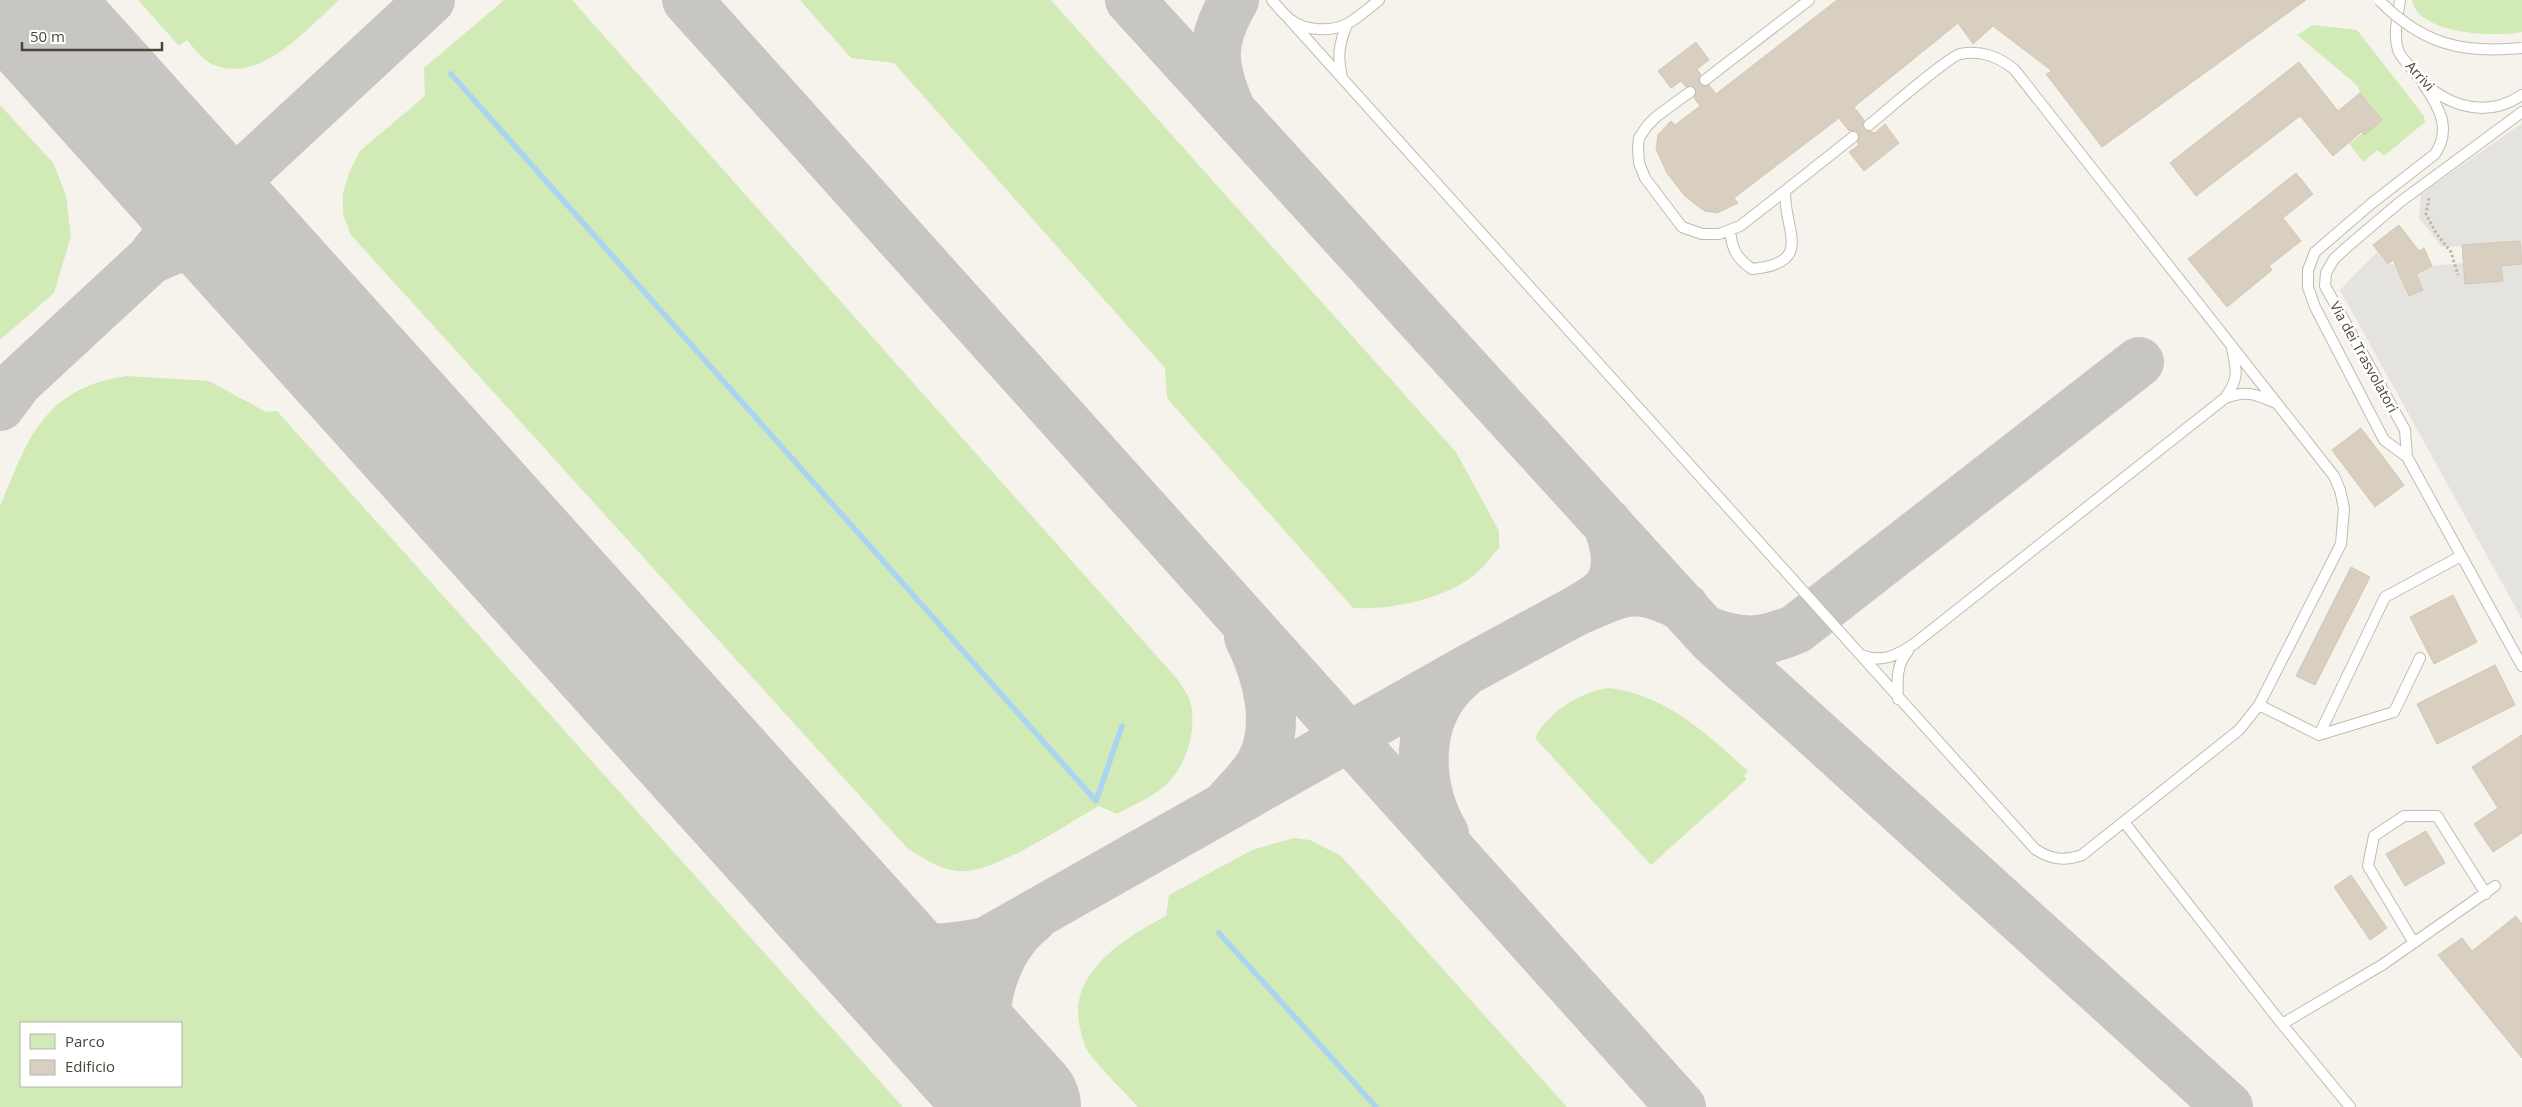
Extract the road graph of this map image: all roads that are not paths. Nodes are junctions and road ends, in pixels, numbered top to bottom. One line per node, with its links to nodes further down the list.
1 (1272, 0): 6 (lane)
2 (1379, 0): 7 (lane)
3 (1809, 0): 10 (lane)
4 (2379, 0): 8 (lane, bridge)
5 (2400, 0): 11 (lane, Arrivi)
6 (1289, 19): 7 (lane); 9 (lane)
7 (1347, 24): 9 (lane)
8 (2522, 48)
9 (1342, 78): 25 (lane)
10 (1705, 80)
11 (2424, 85): 13 (lane, Arrivi); 22 (lane)
12 (1690, 92): 18 (lane)
13 (2522, 95)
14 (2522, 112): 22 (lane, Via dei Trasvolatori)
15 (1869, 125): 19 (lane)
16 (1853, 137): 17 (lane)
17 (1785, 190): 18 (lane); 18 (lane)
18 (1730, 230)
19 (2231, 344): 20 (lane); 21 (lane)
20 (2225, 398): 21 (lane); 24 (lane)
21 (2277, 403): 29 (lane)
22 (2408, 457): 23 (lane, Via dei Trasvolatori)
23 (2461, 556): 27 (lane, Via dei Trasvolatori); 30 (lane)
24 (1914, 644): 25 (lane); 28 (lane)
25 (1858, 654): 28 (lane)
26 (2420, 658): 30 (lane)
27 (2522, 666)
28 (1898, 699): 31 (lane)
29 (2259, 705): 30 (lane); 31 (lane)
30 (2319, 735)
31 (2124, 822): 35 (lane)
32 (2495, 886): 33 (lane)
33 (2486, 894): 34 (lane); 34 (lane)
34 (2414, 943): 35 (lane)
35 (2282, 1024): 36 (lane)
36 (2350, 1107)

